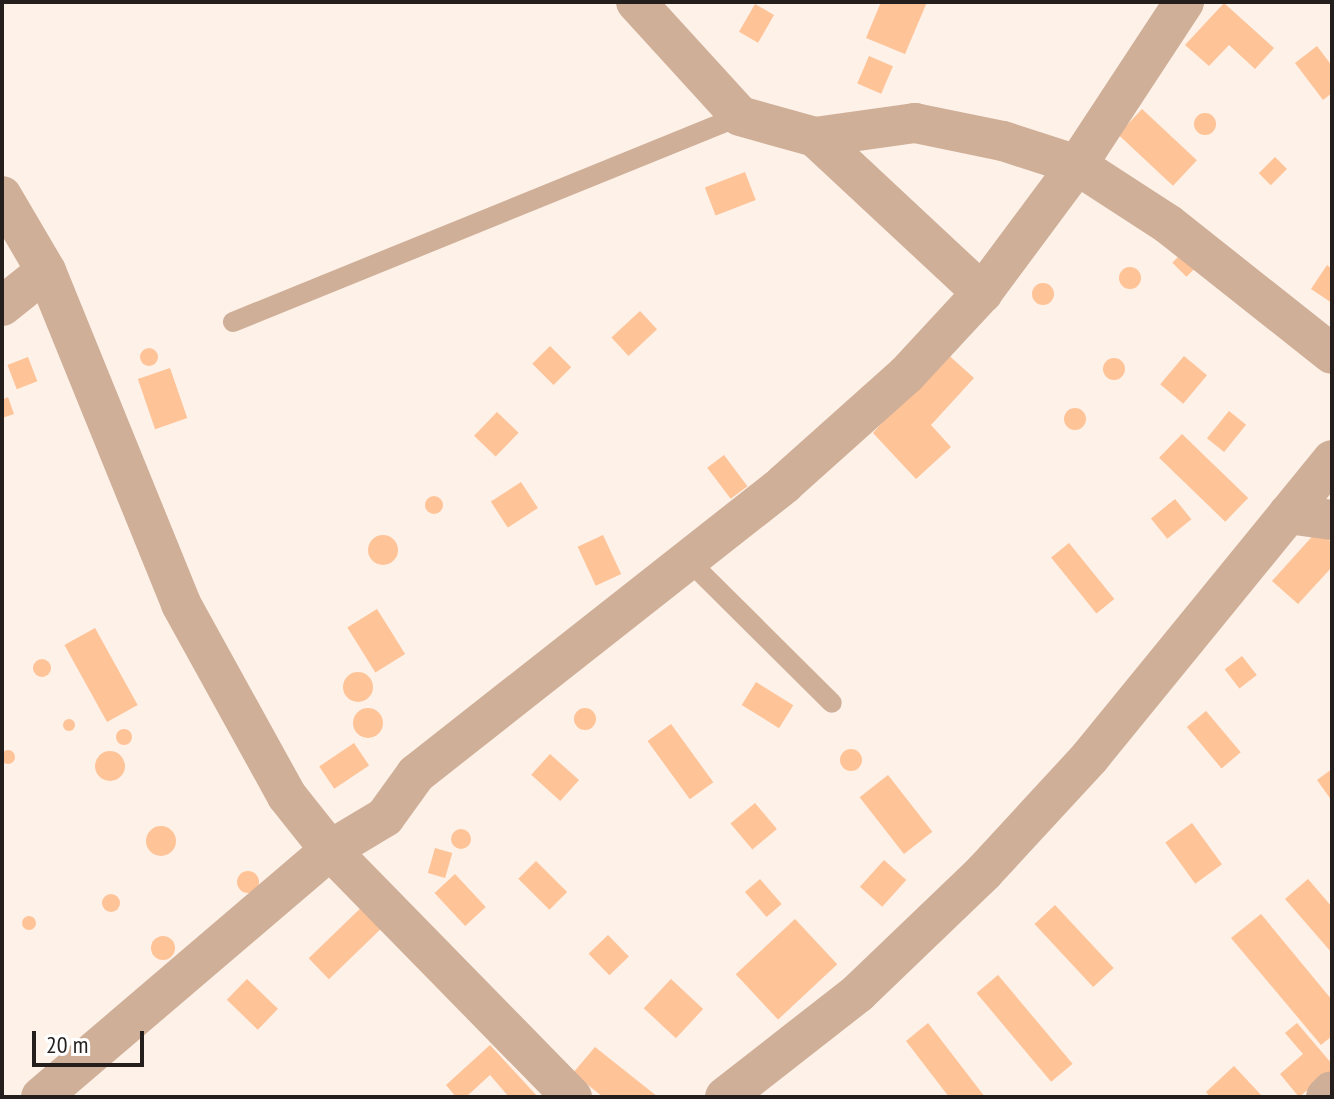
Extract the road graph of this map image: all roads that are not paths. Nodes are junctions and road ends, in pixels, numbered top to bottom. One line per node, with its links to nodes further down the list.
1 (636, 2): 3 (street)
2 (1184, 2): 5 (street)
3 (740, 116): 4 (street); 10 (lane)
4 (815, 137): 5 (street); 8 (street)
5 (1077, 165): 8 (street); 11 (street)
6 (2, 196): 7 (street)
7 (46, 271): 9 (street); 17 (street)
8 (982, 293): 15 (street)
9 (2, 306)
10 (233, 322)
11 (1332, 354)
12 (1332, 460): 13 (street)
13 (1288, 514): 14 (street); 21 (street)
14 (1332, 520)
15 (687, 559): 16 (lane); 17 (street)
16 (832, 703)
17 (330, 850): 19 (street); 20 (street)
18 (1332, 1091): 22 (street)
19 (41, 1097)
20 (572, 1097)
21 (725, 1097)
22 (1326, 1097)

